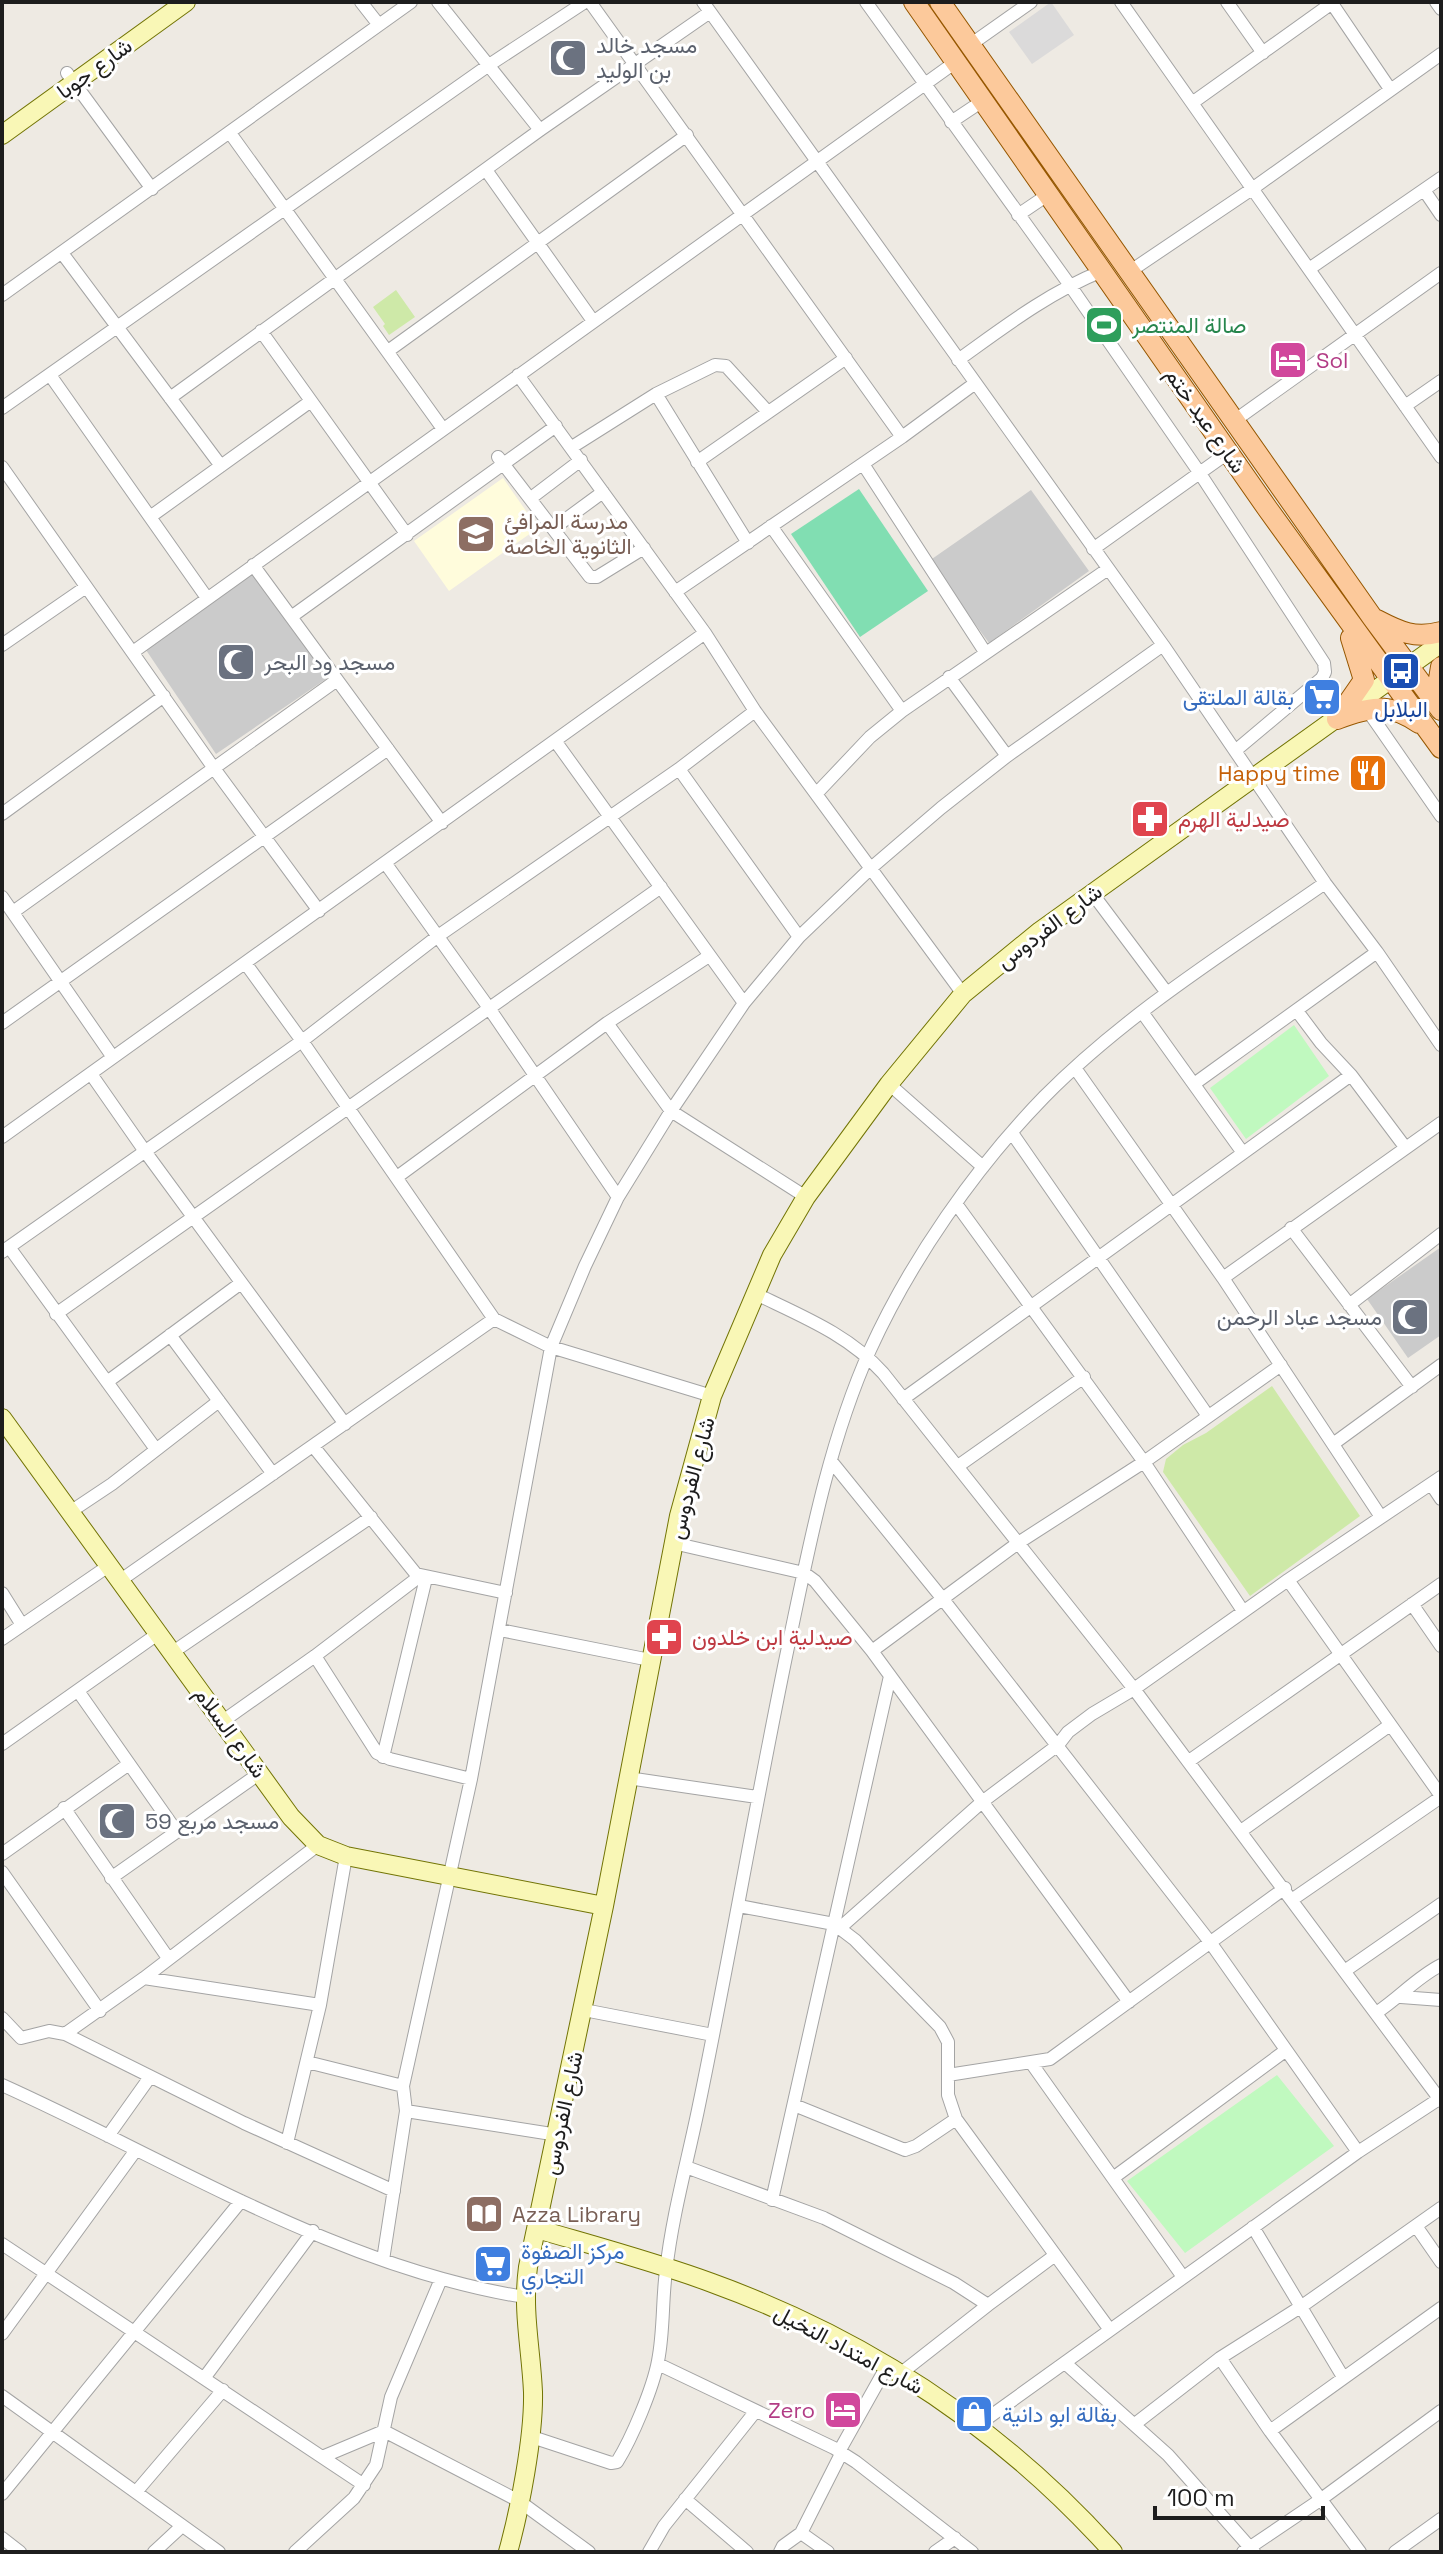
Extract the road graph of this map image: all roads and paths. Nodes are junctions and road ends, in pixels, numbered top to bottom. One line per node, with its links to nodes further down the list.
1 (167, 2): 23 (street, شارع جوبا)
2 (186, 2): 23 (street, شارع جوبا)
3 (361, 2): 17 (street)
4 (411, 2): 17 (street)
5 (438, 2): 22 (street)
6 (588, 2): 21 (street); 22 (street)
7 (866, 2): 24 (street)
8 (914, 2): 18 (main road, شارع عبد ختم)
9 (940, 2): 18 (main road, شارع عبد ختم)
10 (1031, 2): 18 (street)
11 (1121, 2): 27 (street)
12 (1227, 2): 19 (street)
13 (1332, 2): 19 (street); 25 (street)
14 (1436, 2): 16 (street)
15 (706, 7): 21 (street); 34 (street)
16 (1441, 9)
17 (379, 25): 31 (street)
18 (963, 53): 24 (street); 26 (main road, شارع عبد ختم); 49 (main road, شارع عبد ختم)
19 (1263, 53): 27 (street)
20 (1441, 54): 25 (street)
21 (636, 64): 30 (street); 33 (street)
22 (489, 65): 30 (street); 41 (street)
23 (70, 78): 28 (street, شارع جوبا); 32 (street, شارع جوبا); 37 (street)
24 (923, 84): 29 (street); 34 (street)
25 (1390, 89): 38 (street)
26 (984, 100): 29 (street); 40 (main road, شارع عبد ختم)
27 (1192, 103): 38 (street)
28 (2, 119)
29 (951, 122): 43 (street)
30 (540, 130): 35 (street)
31 (230, 133): 37 (street); 41 (street)
32 (2, 135)
33 (687, 135): 42 (street); 45 (street)
34 (818, 160): 42 (street); 60 (street)
35 (486, 170): 45 (street); 51 (street)
36 (1441, 178): 39 (street)
37 (152, 189): 46 (street)
38 (1252, 189): 47 (street); 49 (street)
39 (1424, 190): 44 (street); 47 (street)
40 (1049, 194): 43 (street); 48 (main road, شارع عبد ختم)
41 (284, 209): 51 (street); 55 (street)
42 (744, 215): 54 (street); 59 (street)
43 (1018, 215): 52 (street)
44 (1441, 215)
45 (537, 243): 54 (street); 58 (street)
46 (62, 253): 53 (street); 55 (street)
47 (1309, 269): 57 (street)
48 (1102, 271): 52 (street); 76 (main road, شارع عبد ختم)
49 (1129, 272): 71 (main road, شارع عبد ختم)
50 (1441, 273): 57 (street)
51 (335, 279): 56 (street); 58 (street)
52 (1069, 284): 60 (street); 84 (street)
53 (2, 295)
54 (593, 321): 62 (street)
55 (117, 329): 61 (street); 66 (street)
56 (261, 331): 66 (street); 67 (street)
57 (1355, 335): 68 (street); 71 (street)
58 (388, 351): 73 (street)
59 (846, 358): 70 (street); 74 (street)
60 (958, 360): 64 (street)
61 (50, 375): 69 (street); 88 (street)
62 (518, 375): 72 (street); 73 (street)
63 (1441, 381): 68 (street)
64 (974, 384): 74 (street); 94 (street)
65 (656, 394): 70 (street); 75 (street); 80 (street)
66 (170, 398): 82 (street)
67 (311, 401): 82 (street); 85 (street)
68 (1405, 406): 77 (street)
69 (2, 408)
70 (768, 412): 80 (street)
71 (1234, 421): 102 (main road, شارع عبد ختم)
72 (556, 426): 75 (street); 79 (street)
73 (443, 429): 85 (street)
74 (902, 437): 81 (street)
75 (572, 447): 78 (street)
76 (1229, 452): 84 (street); 100 (main road, شارع عبد ختم)
77 (1441, 457)
78 (581, 460): 86 (street); 87 (street)
79 (501, 461): 87 (street); 91 (street)
80 (697, 462): 92 (street)
81 (863, 464): 89 (street); 109 (street)
82 (221, 466): 88 (street)
83 (2, 467): 97 (street)
84 (1199, 472): 94 (street); 126 (street)
85 (369, 482): 91 (street); 95 (street)
86 (603, 492): 90 (street); 93 (street)
87 (531, 498): 90 (street)
88 (150, 517): 99 (street)
89 (771, 526): 92 (street); 120 (street)
90 (554, 528): 93 (street)
91 (407, 535): 101 (street)
92 (748, 543): 98 (street)
93 (644, 548): 98 (street)
94 (1093, 549): 96 (street)
95 (253, 565): 99 (street); 101 (street)
96 (1108, 569): 107 (street); 109 (street)
97 (86, 587): 106 (street); 108 (street)
98 (675, 592): 104 (street)
99 (207, 598): 108 (street)
100 (1335, 602): 113 (main road, شارع عبد ختم); 121 (main road)
101 (291, 617): 114 (street)
102 (1372, 617): 103 (main road); 110 (main road, شارع عبد ختم)
103 (1441, 632)
104 (705, 633): 119 (street); 123 (street)
105 (1441, 643): 110 (street, شارع الفردوس)
106 (2, 645)
107 (1163, 645): 126 (street); 127 (street)
108 (133, 652): 115 (street)
109 (985, 652): 112 (street)
110 (1408, 665): 113 (street, شارع الفردوس); 118 (main road, شارع عبد ختم)
111 (1441, 667): 116 (main road)
112 (949, 677): 120 (street); 127 (street)
113 (1390, 679): 121 (street, شارع الفردوس); 122 (main road, شارع عبد ختم)
114 (337, 680): 125 (street); 128 (street)
115 (164, 696): 128 (street); 132 (street)
116 (1441, 699)
117 (1366, 708): 121 (main road); 122 (main road); 134 (street)
118 (1441, 710)
119 (755, 711): 129 (street); 131 (street)
120 (902, 711): 131 (street)
121 (1337, 719): 130 (street, شارع الفردوس)
122 (1428, 729): 124 (main road, شارع عبد ختم)
123 (556, 742): 133 (street); 135 (street)
124 (1441, 748)
125 (388, 749): 135 (street); 136 (street)
126 (1235, 751): 130 (street)
127 (1007, 756): 138 (street)
128 (213, 767): 136 (street); 144 (street)
129 (679, 769): 133 (street); 146 (street)
130 (1253, 779): 139 (street); 141 (street, شارع الفردوس)
131 (816, 794): 138 (street)
132 (2, 814)
133 (609, 815): 140 (street); 145 (street)
134 (1441, 816)
135 (442, 823): 137 (street)
136 (265, 838): 143 (street); 150 (street)
137 (386, 864): 143 (street); 145 (street)
138 (871, 868): 146 (street); 152 (street)
139 (1325, 883): 147 (street); 151 (street)
140 (661, 887): 148 (street); 154 (street)
141 (1092, 893): 151 (street); 152 (street, شارع الفردوس)
142 (2, 897): 144 (street)
143 (319, 911): 149 (street)
144 (13, 912): 150 (street)
145 (438, 936): 154 (street); 159 (street)
146 (799, 937): 153 (street)
147 (1377, 952): 155 (street); 160 (street)
148 (709, 956): 153 (street); 158 (street)
149 (246, 964): 159 (street); 161 (street)
150 (62, 982): 157 (street); 161 (street)
151 (1167, 993): 156 (street)
152 (963, 994): 166 (street, شارع الفردوس)
153 (744, 1003): 169 (street)
154 (489, 1008): 164 (street); 168 (street)
155 (1297, 1011): 165 (street); 167 (street)
156 (1142, 1012): 162 (street); 167 (street)
157 (2, 1023)
158 (607, 1023): 164 (street); 169 (street)
159 (302, 1041): 168 (street); 174 (street)
160 (1441, 1045)
161 (112, 1056): 163 (street)
162 (1075, 1068): 171 (street); 181 (street)
163 (91, 1074): 172 (street); 174 (street)
164 (535, 1074): 177 (street); 178 (street)
165 (1351, 1075): 173 (street); 175 (street)
166 (889, 1084): 176 (street); 179 (street, شارع الفردوس)
167 (1194, 1084): 175 (street)
168 (349, 1109): 177 (street); 182 (street)
169 (671, 1111): 178 (street); 179 (street)
170 (1441, 1123): 173 (street)
171 (1012, 1133): 176 (street); 186 (street)
172 (2, 1137)
173 (1405, 1147): 183 (street)
174 (144, 1150): 182 (street); 185 (street)
175 (1243, 1153): 181 (street)
176 (983, 1167): 180 (street)
177 (397, 1177): 193 (street)
178 (618, 1197): 195 (street)
179 (806, 1197): 189 (street, شارع الفردوس)
180 (957, 1205): 191 (street); 196 (street)
181 (1173, 1205): 186 (street); 187 (street)
182 (194, 1217): 188 (street); 192 (street)
183 (1291, 1228): 187 (street); 190 (street)
184 (1441, 1234): 190 (street)
185 (6, 1250): 192 (street)
186 (1099, 1258): 191 (street); 205 (street)
187 (1223, 1278): 197 (street)
188 (241, 1283): 194 (street); 207 (street)
189 (754, 1293): 196 (street); 202 (street, شارع الفردوس)
190 (1349, 1305): 201 (street)
191 (1031, 1306): 199 (street); 203 (street)
192 (56, 1314): 200 (street)
193 (494, 1319): 195 (street); 207 (street)
194 (170, 1335): 200 (street); 204 (street)
195 (551, 1347): 202 (street); 228 (street)
196 (868, 1356): 203 (street); 211 (street)
197 (1281, 1365): 205 (street); 208 (street)
198 (1441, 1365): 201 (street)
199 (1084, 1377): 212 (street); 213 (street)
200 (107, 1382): 210 (street)
201 (1412, 1387): 208 (street)
202 (712, 1396): 220 (street, شارع الفردوس)
203 (903, 1399): 213 (street)
204 (219, 1401): 210 (street); 214 (street)
205 (1208, 1416): 212 (street)
206 (2, 1418): 217 (street, شارع السلام)
207 (345, 1424): 209 (street)
208 (1333, 1444): 219 (street)
209 (313, 1446): 214 (street); 218 (street)
210 (155, 1448): 217 (street)
211 (831, 1461): 222 (street); 229 (street)
212 (1144, 1462): 221 (street); 231 (street)
213 (958, 1466): 221 (street)
214 (273, 1474): 223 (street)
215 (1436, 1480): 216 (street); 219 (street)
216 (1441, 1499)
217 (70, 1512): 223 (street, شارع السلام)
218 (371, 1517): 224 (street); 238 (street)
219 (1381, 1517): 225 (street)
220 (673, 1543): 222 (street); 241 (street, شارع الفردوس)
221 (1018, 1543): 229 (street); 243 (street)
222 (804, 1573): 237 (street); 257 (street)
223 (113, 1574): 232 (street); 234 (street, شارع السلام)
224 (423, 1577): 228 (street); 240 (street); 250 (street)
225 (1288, 1580): 231 (street); 239 (street)
226 (1441, 1584): 230 (street)
227 (2, 1593): 232 (street)
228 (506, 1593): 233 (street)
229 (942, 1598): 237 (street); 249 (street)
230 (1412, 1604): 236 (street); 239 (street)
231 (1243, 1611): 243 (street)
232 (22, 1625): 235 (street)
233 (500, 1630): 241 (street); 255 (street)
234 (159, 1633): 238 (street, شارع السلام); 244 (street)
235 (2, 1639)
236 (1441, 1646)
237 (872, 1651): 242 (street)
238 (173, 1652): 245 (street, شارع السلام)
239 (1340, 1654): 247 (street); 251 (street)
240 (315, 1656): 245 (street); 250 (street)
241 (650, 1660): 254 (street, شارع الفردوس)
242 (890, 1676): 258 (street); 272 (street)
243 (1134, 1689): 249 (street); 251 (street)
244 (78, 1691): 248 (street); 252 (street)
245 (223, 1721): 253 (street, شارع السلام)
246 (2, 1725): 248 (street)
247 (1390, 1725): 256 (street); 260 (street)
248 (7, 1741)
249 (1058, 1745): 258 (street); 273 (street)
250 (383, 1757): 255 (street)
251 (1189, 1761): 260 (street)
252 (129, 1764): 259 (street); 261 (street)
253 (260, 1773): 261 (street); 262 (street, شارع السلام)
254 (628, 1778): 257 (street); 269 (street, شارع الفردوس)
255 (471, 1779): 266 (street)
256 (1441, 1796): 268 (street)
257 (757, 1797): 270 (street)
258 (982, 1802): 272 (street); 280 (street)
259 (64, 1808): 263 (street); 267 (street)
260 (1241, 1831): 268 (street)
261 (177, 1832): 267 (street)
262 (318, 1845): 264 (street, شارع السلام); 274 (street)
263 (2, 1854)
264 (346, 1856): 266 (street, شارع السلام); 281 (street)
265 (2, 1872): 283 (street)
266 (450, 1876): 269 (street, شارع السلام); 294 (street)
267 (111, 1878): 274 (street)
268 (1289, 1894): 273 (street); 276 (street)
269 (604, 1906): 282 (street, شارع الفردوس)
270 (739, 1906): 272 (street); 287 (street)
271 (1439, 1909): 276 (street)
272 (837, 1926): 291 (street); 296 (street)
273 (1210, 1942): 280 (street); 288 (street)
274 (168, 1958): 277 (street)
275 (1441, 1965): 278 (street)
276 (1346, 1970): 284 (street)
277 (144, 1978): 281 (street); 283 (street)
278 (1401, 1997): 279 (street); 284 (street)
279 (1441, 2000)
280 (1129, 2002): 290 (street)
281 (320, 2005): 289 (street)
282 (584, 2010): 287 (street); 299 (street, شارع الفردوس)
283 (100, 2011): 286 (street)
284 (1376, 2013): 295 (street)
285 (2, 2018): 286 (street)
286 (65, 2034): 292 (street)
287 (713, 2035): 304 (street)
288 (1285, 2051): 303 (street); 305 (street)
289 (307, 2062): 294 (street); 301 (street)
290 (1032, 2064): 291 (street); 305 (street)
291 (948, 2075): 298 (street)
292 (150, 2077): 300 (street); 301 (street)
293 (2, 2085): 300 (street)
294 (403, 2086): 297 (street)
295 (1440, 2100): 303 (street)
296 (794, 2105): 298 (street); 307 (street)
297 (406, 2111): 299 (street); 306 (street)
298 (956, 2119): 315 (street)
299 (558, 2135): 312 (street, شارع الفردوس)
300 (108, 2136): 302 (street)
301 (287, 2143): 306 (street)
302 (136, 2150): 308 (street); 319 (street)
303 (1358, 2152): 311 (street)
304 (686, 2167): 307 (street); 318 (street)
305 (1113, 2178): 320 (street)
306 (394, 2191): 316 (street)
307 (772, 2200): 323 (street)
308 (241, 2201): 313 (street); 327 (street)
309 (1441, 2208): 310 (street)
310 (1416, 2226): 317 (street); 324 (street)
311 (1253, 2227): 320 (street); 324 (street)
312 (537, 2229): 318 (street, شارع امتداد النخيل); 322 (street, شارع الفردوس)
313 (313, 2231): 316 (street); 333 (street)
314 (2, 2244): 319 (street)
315 (1054, 2256): 323 (street); 326 (street)
316 (383, 2260): 321 (street)
317 (1441, 2262)
318 (666, 2267): 331 (street); 332 (street, شارع امتداد النخيل)
319 (47, 2272): 327 (street); 328 (street)
320 (1183, 2277): 326 (street)
321 (441, 2279): 322 (street); 342 (street)
322 (524, 2297): 344 (street, شارع الفردوس)
323 (988, 2305): 332 (street)
324 (1302, 2306): 329 (street); 334 (street)
325 (1441, 2308): 334 (street)
326 (1110, 2330): 330 (street)
327 (133, 2332): 333 (street); 341 (street)
328 (2, 2334)
329 (1220, 2358): 339 (street); 343 (street)
330 (1065, 2363): 339 (street); 340 (street)
331 (658, 2364): 338 (street); 344 (street)
332 (894, 2370): 340 (street, شارع امتداد النخيل); 345 (street)
333 (205, 2377): 335 (street)
334 (1343, 2377): 343 (street)
335 (223, 2390): 346 (street); 348 (street)
336 (2, 2396): 341 (street)
337 (1441, 2411): 351 (street)
338 (755, 2412): 345 (street); 350 (street)
339 (1135, 2424): 359 (street)
340 (978, 2425): 358 (street, شارع امتداد النخيل)
341 (52, 2431): 348 (street); 349 (street)
342 (384, 2431): 346 (street); 347 (street); 352 (street)
343 (1270, 2431): 351 (street)
344 (529, 2436): 352 (street, شارع الفردوس)
345 (841, 2454): 355 (street); 357 (street)
346 (322, 2457): 347 (street)
347 (364, 2485): 363 (street)
348 (136, 2492): 354 (street)
349 (2, 2494)
350 (685, 2499): 366 (street); 367 (street)
351 (1320, 2500): 359 (street); 372 (street)
352 (519, 2501): 364 (street, شارع الفردوس); 365 (street)
353 (1441, 2519): 373 (street)
354 (182, 2526): 361 (street); 362 (street)
355 (801, 2533): 368 (street); 369 (street)
356 (2, 2538): 360 (street)
357 (955, 2538): 370 (street); 371 (street)
358 (1104, 2549)
359 (1249, 2550)
360 (20, 2552)
361 (154, 2552)
362 (219, 2552)
363 (295, 2552)
364 (508, 2552)
365 (589, 2552)
366 (649, 2552)
367 (747, 2552)
368 (780, 2552)
369 (828, 2552)
370 (935, 2552)
371 (972, 2552)
372 (1360, 2552)
373 (1395, 2552)

